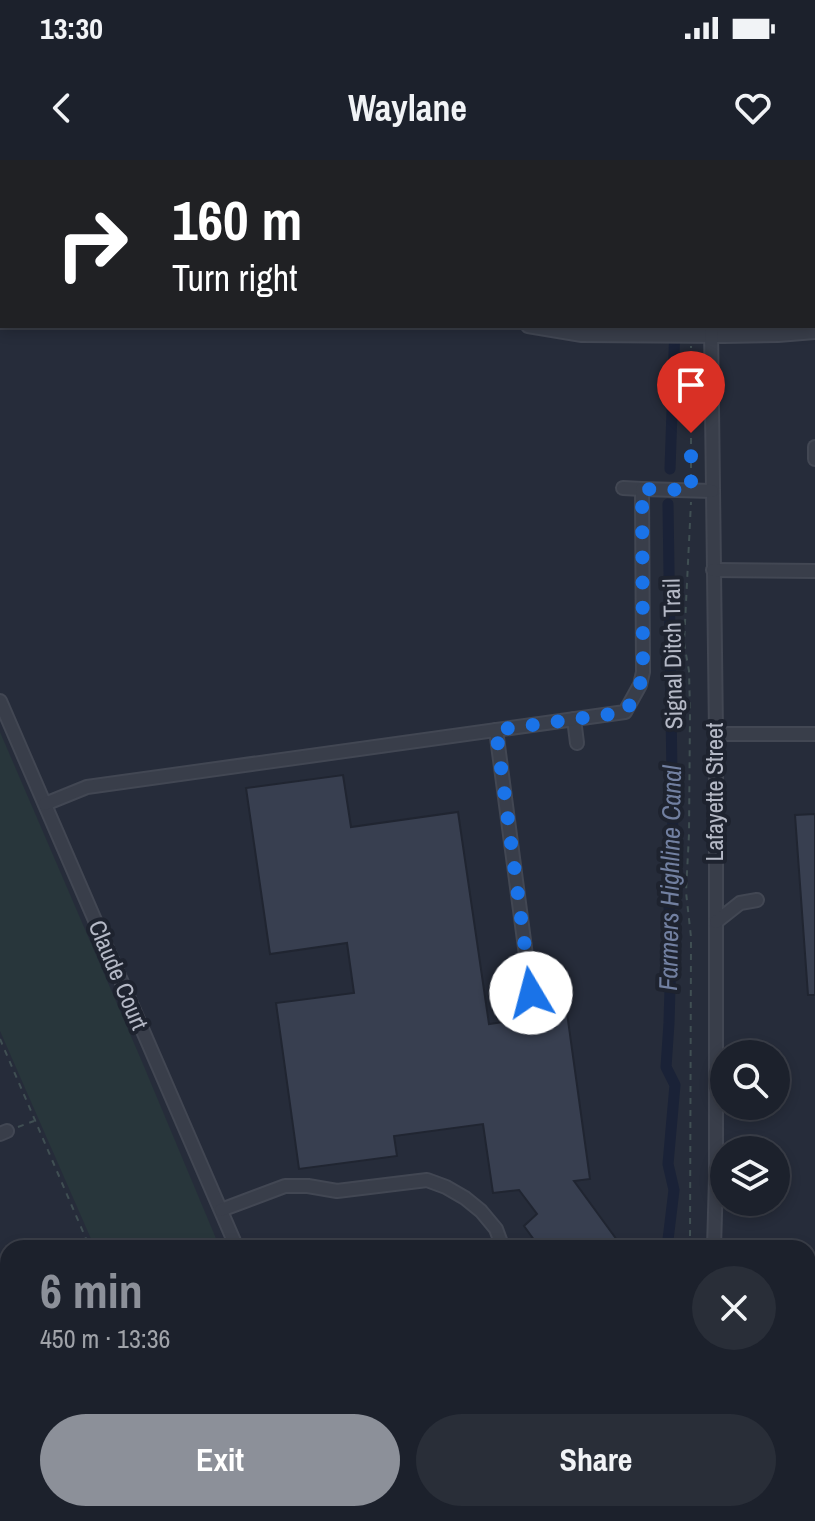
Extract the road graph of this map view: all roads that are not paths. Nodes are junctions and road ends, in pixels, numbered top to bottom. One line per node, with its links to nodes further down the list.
1 (540, 328): 3 (street)
2 (812, 330): 3 (street)
3 (711, 331): 8 (street, Lafayette Street)
4 (815, 447): 5 (street)
5 (815, 459)
6 (623, 488): 7 (street)
7 (642, 489): 8 (street); 12 (street)
8 (712, 491): 9 (street, Lafayette Street)
9 (713, 570): 10 (street); 14 (street, Lafayette Street)
10 (815, 571)
11 (0, 701): 17 (street, Claude Court)
12 (574, 719): 13 (street); 16 (street)
13 (496, 730): 17 (street); 22 (street)
14 (716, 734): 15 (street); 18 (street, Lafayette Street)
15 (815, 734)
16 (577, 743)
17 (45, 804): 23 (street, Claude Court)
18 (716, 889): 20 (street); 21 (street, Lafayette Street)
19 (757, 900): 20 (street)
20 (740, 903): 21 (street)
21 (716, 922): 26 (street, Lafayette Street)
22 (531, 993)
23 (221, 1210): 24 (street, Claude Court); 25 (street)
24 (234, 1240)
25 (500, 1240)
26 (714, 1240)

